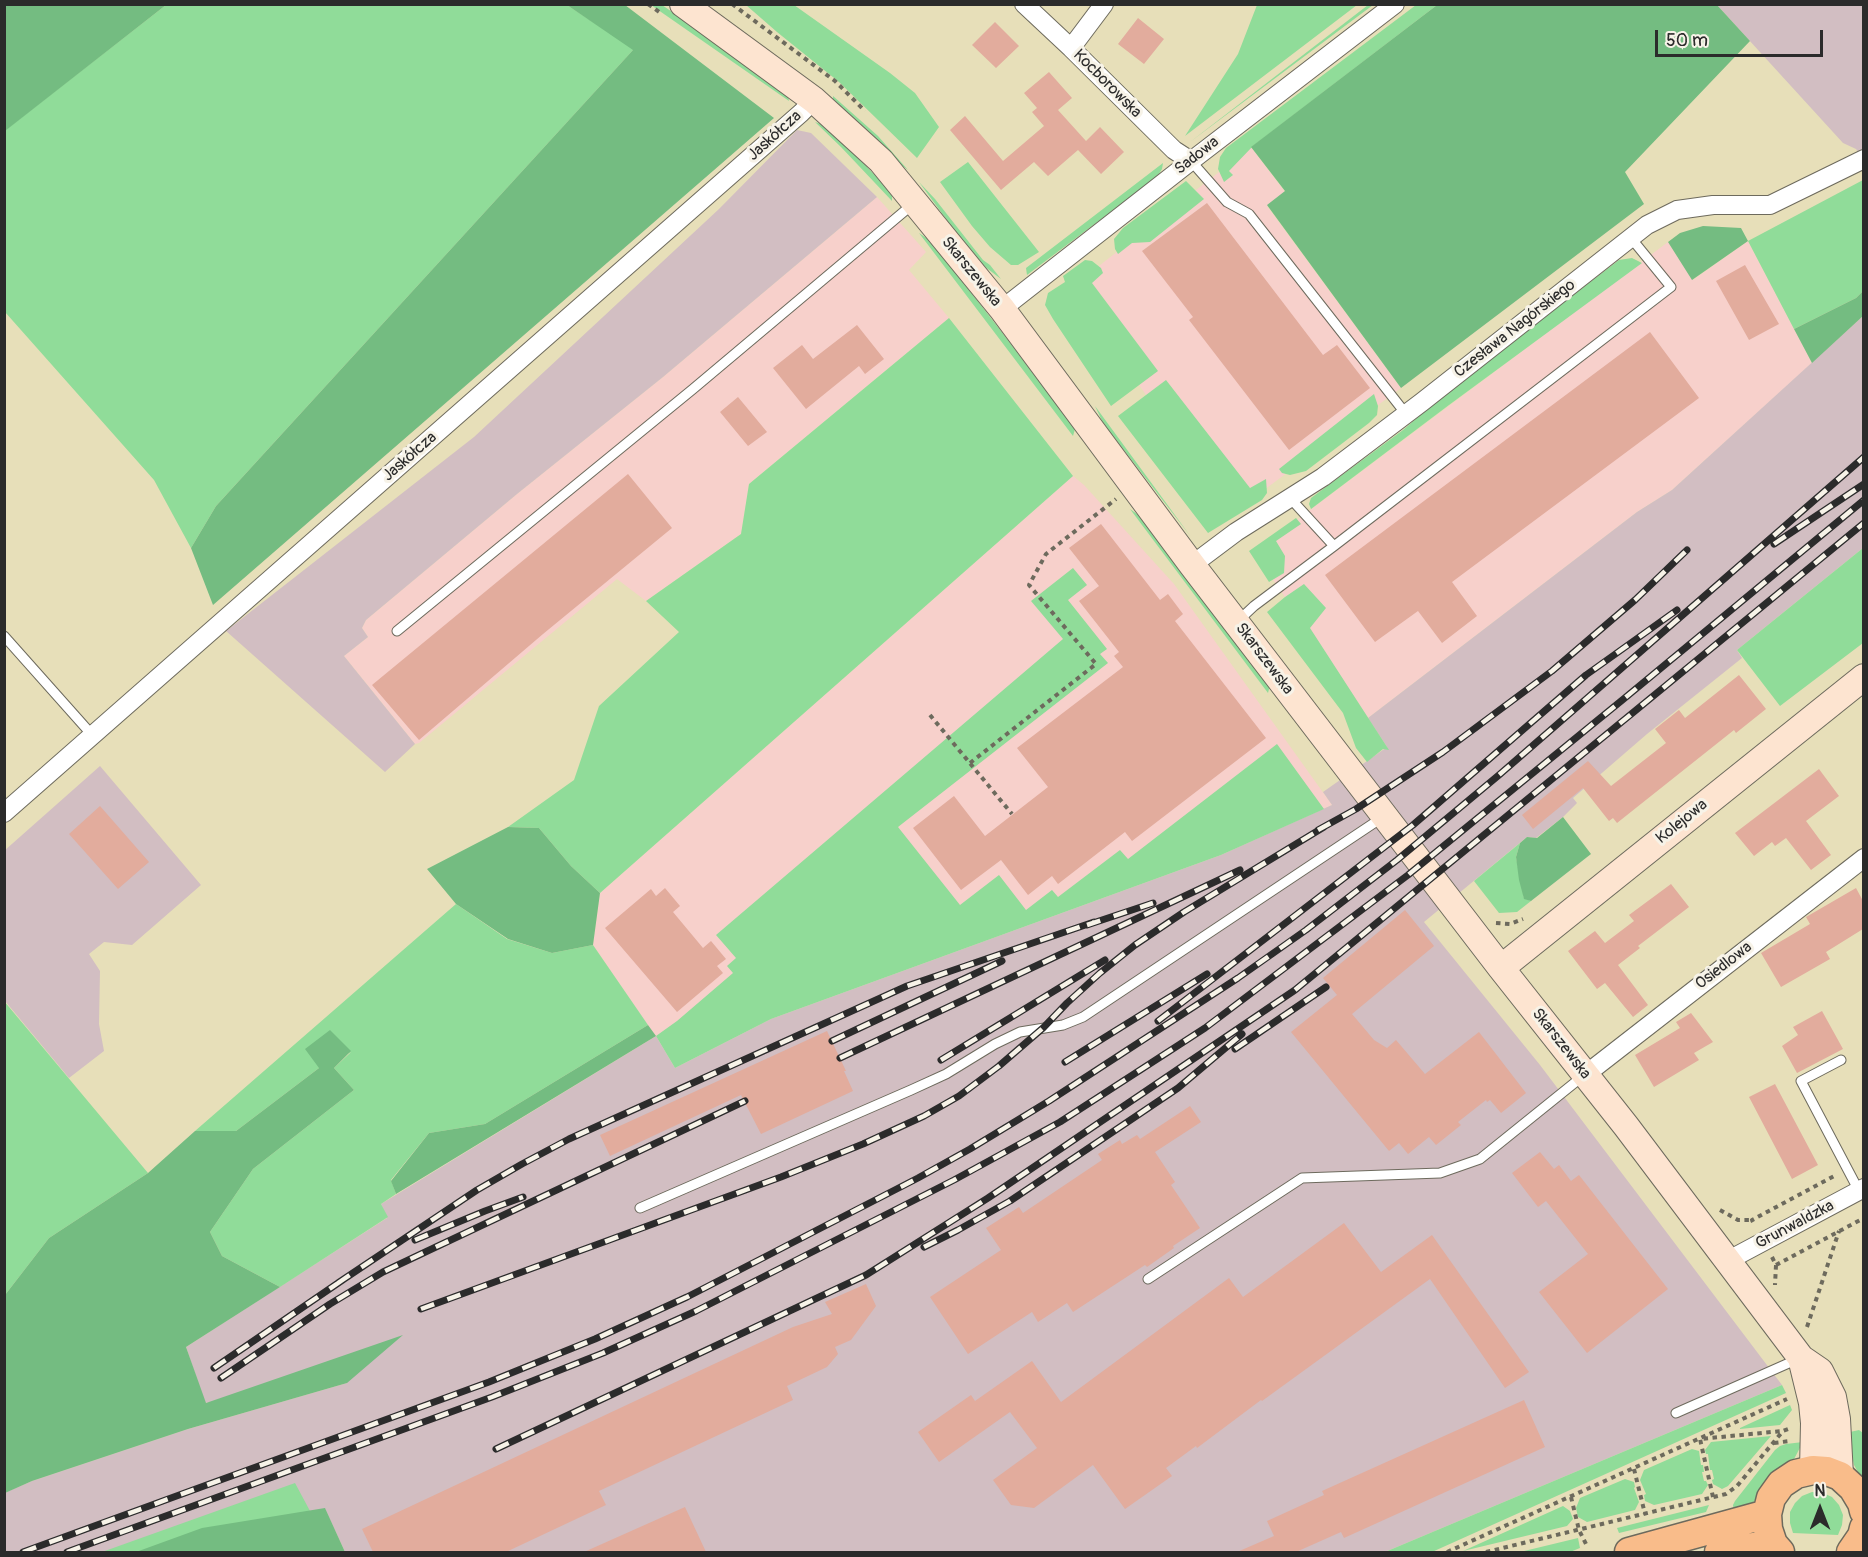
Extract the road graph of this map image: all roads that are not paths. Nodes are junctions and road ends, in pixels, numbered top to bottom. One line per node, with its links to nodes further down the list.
1 (1024, 4): 5 (street, Kocborowska)
2 (1104, 4): 5 (street)
3 (1395, 4): 8 (street, Sadowa)
4 (675, 11): 6 (main road, Skarszewska)
5 (1071, 48): 8 (street, Kocborowska)
6 (814, 100): 9 (main road, Skarszewska); 20 (street, Jaskółcza)
7 (1863, 159): 10 (street, Czesława Nagórskiego)
8 (1191, 161): 11 (street, Sadowa); 12 (lane)
9 (915, 202): 11 (main road, Skarszewska); 17 (lane)
10 (1631, 238): 12 (street, Czesława Nagórskiego); 14 (lane)
11 (1002, 309): 15 (main road, Skarszewska)
12 (1406, 414): 13 (street, Czesława Nagórskiego)
13 (1290, 498): 14 (lane); 15 (street, Czesława Nagórskiego)
14 (1334, 546): 16 (lane)
15 (1192, 565): 16 (main road, Skarszewska)
16 (1236, 622): 22 (main road, Skarszewska)
17 (397, 631)
18 (4, 636): 20 (lane)
19 (1863, 677): 24 (main road, Kolejowa)
20 (93, 736): 21 (street, Jaskółcza)
21 (4, 813)
22 (1385, 816): 24 (main road, Skarszewska); 28 (lane)
23 (1863, 858): 26 (street, Osiedlowa)
24 (1501, 968): 26 (main road, Skarszewska)
25 (1842, 1060): 27 (lane)
26 (1585, 1075): 29 (main road, Skarszewska); 30 (lane)
27 (1861, 1190): 29 (street, Grunwaldzka)
28 (640, 1208)
29 (1727, 1261): 31 (main road, Skarszewska)
30 (1148, 1279)
31 (1801, 1358): 32 (lane); 33 (main road, Skarszewska)
32 (1676, 1413)
33 (1826, 1473): 34 (main road); 35 (main road)
34 (1863, 1511)
35 (1767, 1514): 36 (main road); 37 (main road)
36 (1776, 1548): 38 (main road)
37 (1629, 1552)
38 (1719, 1552)

